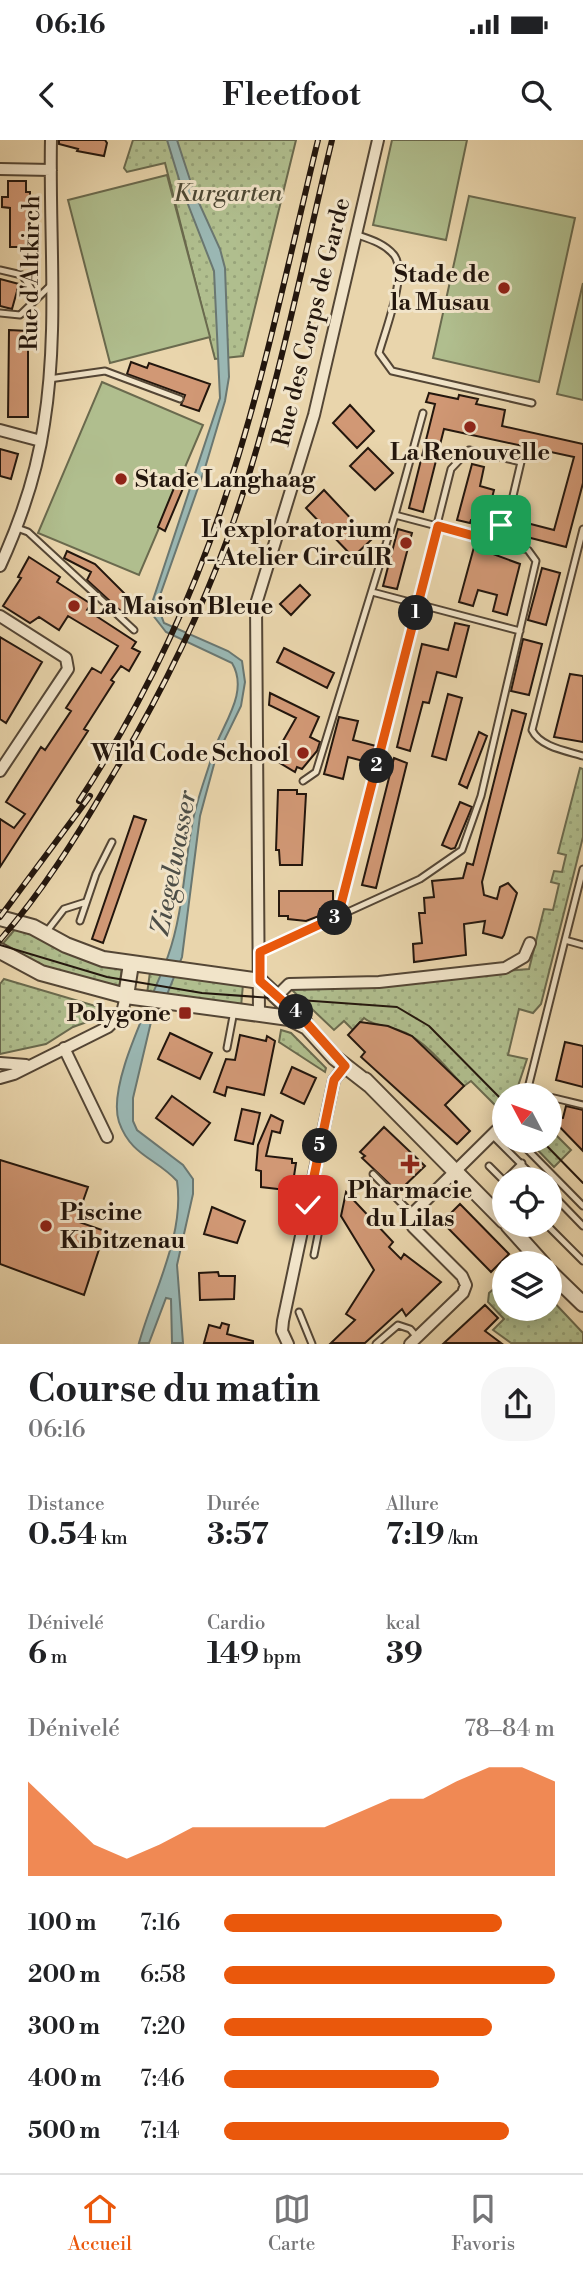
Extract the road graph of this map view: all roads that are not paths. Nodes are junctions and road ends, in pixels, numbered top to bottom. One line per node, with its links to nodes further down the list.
1 (51, 140): 4 (street, Rue d'Altkirch)
2 (377, 140): 5 (street, Rue des Corps de Garde)
3 (0, 169): 4 (street)
4 (51, 170): 7 (street, Rue d'Altkirch)
5 (355, 234): 12 (lane); 41 (street, Rue des Corps de Garde)
6 (0, 270): 8 (lane)
7 (51, 285): 8 (lane); 10 (street, Rue d'Altkirch)
8 (37, 297): 9 (lane)
9 (0, 313)
10 (49, 379): 11 (lane); 15 (street, Rue d'Altkirch)
11 (180, 399)
12 (532, 402)
13 (423, 413): 16 (lane)
14 (0, 430): 15 (street)
15 (41, 441): 18 (street, Rue d'Altkirch)
16 (395, 515): 17 (lane); 22 (lane)
17 (438, 526): 20 (lane); 20 (lane); 23 (lane)
18 (17, 528): 21 (street, Rue d'Altkirch); 25 (lane)
19 (583, 529): 27 (lane)
20 (485, 539): 26 (lane)
21 (0, 566)
22 (372, 592): 23 (lane); 29 (lane)
23 (418, 605): 26 (lane); 33 (lane)
24 (0, 616): 28 (street)
25 (134, 630)
26 (520, 631): 33 (lane)
27 (583, 756)
28 (0, 771)
29 (303, 781)
30 (112, 842): 32 (lane)
31 (583, 869): 37 (lane)
32 (86, 902): 35 (lane); 36 (lane)
33 (338, 916): 41 (lane)
34 (0, 918): 36 (street)
35 (80, 921)
36 (45, 934): 42 (street)
37 (565, 940): 39 (lane); 56 (lane)
38 (530, 943): 44 (street)
39 (583, 945)
40 (3, 952): 45 (street)
41 (260, 952): 43 (street, Rue des Corps de Garde)
42 (131, 964): 43 (street); 45 (street)
43 (260, 981): 44 (street); 47 (street, Rue des Corps de Garde)
44 (278, 995): 48 (street)
45 (125, 996): 46 (street); 50 (street)
46 (234, 1011): 47 (street); 51 (lane)
47 (259, 1013): 48 (street)
48 (307, 1027): 49 (street)
49 (328, 1047): 54 (street); 57 (street)
50 (64, 1048): 53 (street); 61 (street)
51 (227, 1048)
52 (0, 1063): 53 (street)
53 (26, 1065): 55 (street)
54 (345, 1066): 57 (street); 71 (street)
55 (0, 1078)
56 (529, 1083)
57 (371, 1086): 69 (street)
58 (562, 1100): 59 (lane)
59 (583, 1105)
60 (492, 1135): 69 (street)
61 (107, 1137)
62 (511, 1153): 64 (lane)
63 (531, 1153): 73 (lane)
64 (522, 1163): 66 (lane); 67 (lane)
65 (489, 1166): 68 (lane)
66 (518, 1167)
67 (526, 1167)
68 (492, 1169)
69 (454, 1171): 74 (street); 75 (street)
70 (373, 1174): 75 (lane)
71 (311, 1191): 80 (lane); 86 (street)
72 (562, 1204): 76 (lane)
73 (583, 1206)
74 (492, 1209)
75 (412, 1214): 85 (street)
76 (583, 1226)
77 (519, 1237): 79 (street)
78 (559, 1237): 81 (lane)
79 (531, 1251)
80 (313, 1255)
81 (583, 1261)
82 (562, 1284): 83 (street)
83 (583, 1304)
84 (299, 1312): 87 (lane)
85 (414, 1340): 88 (lane)
86 (288, 1343)
87 (312, 1343)
88 (376, 1343)

